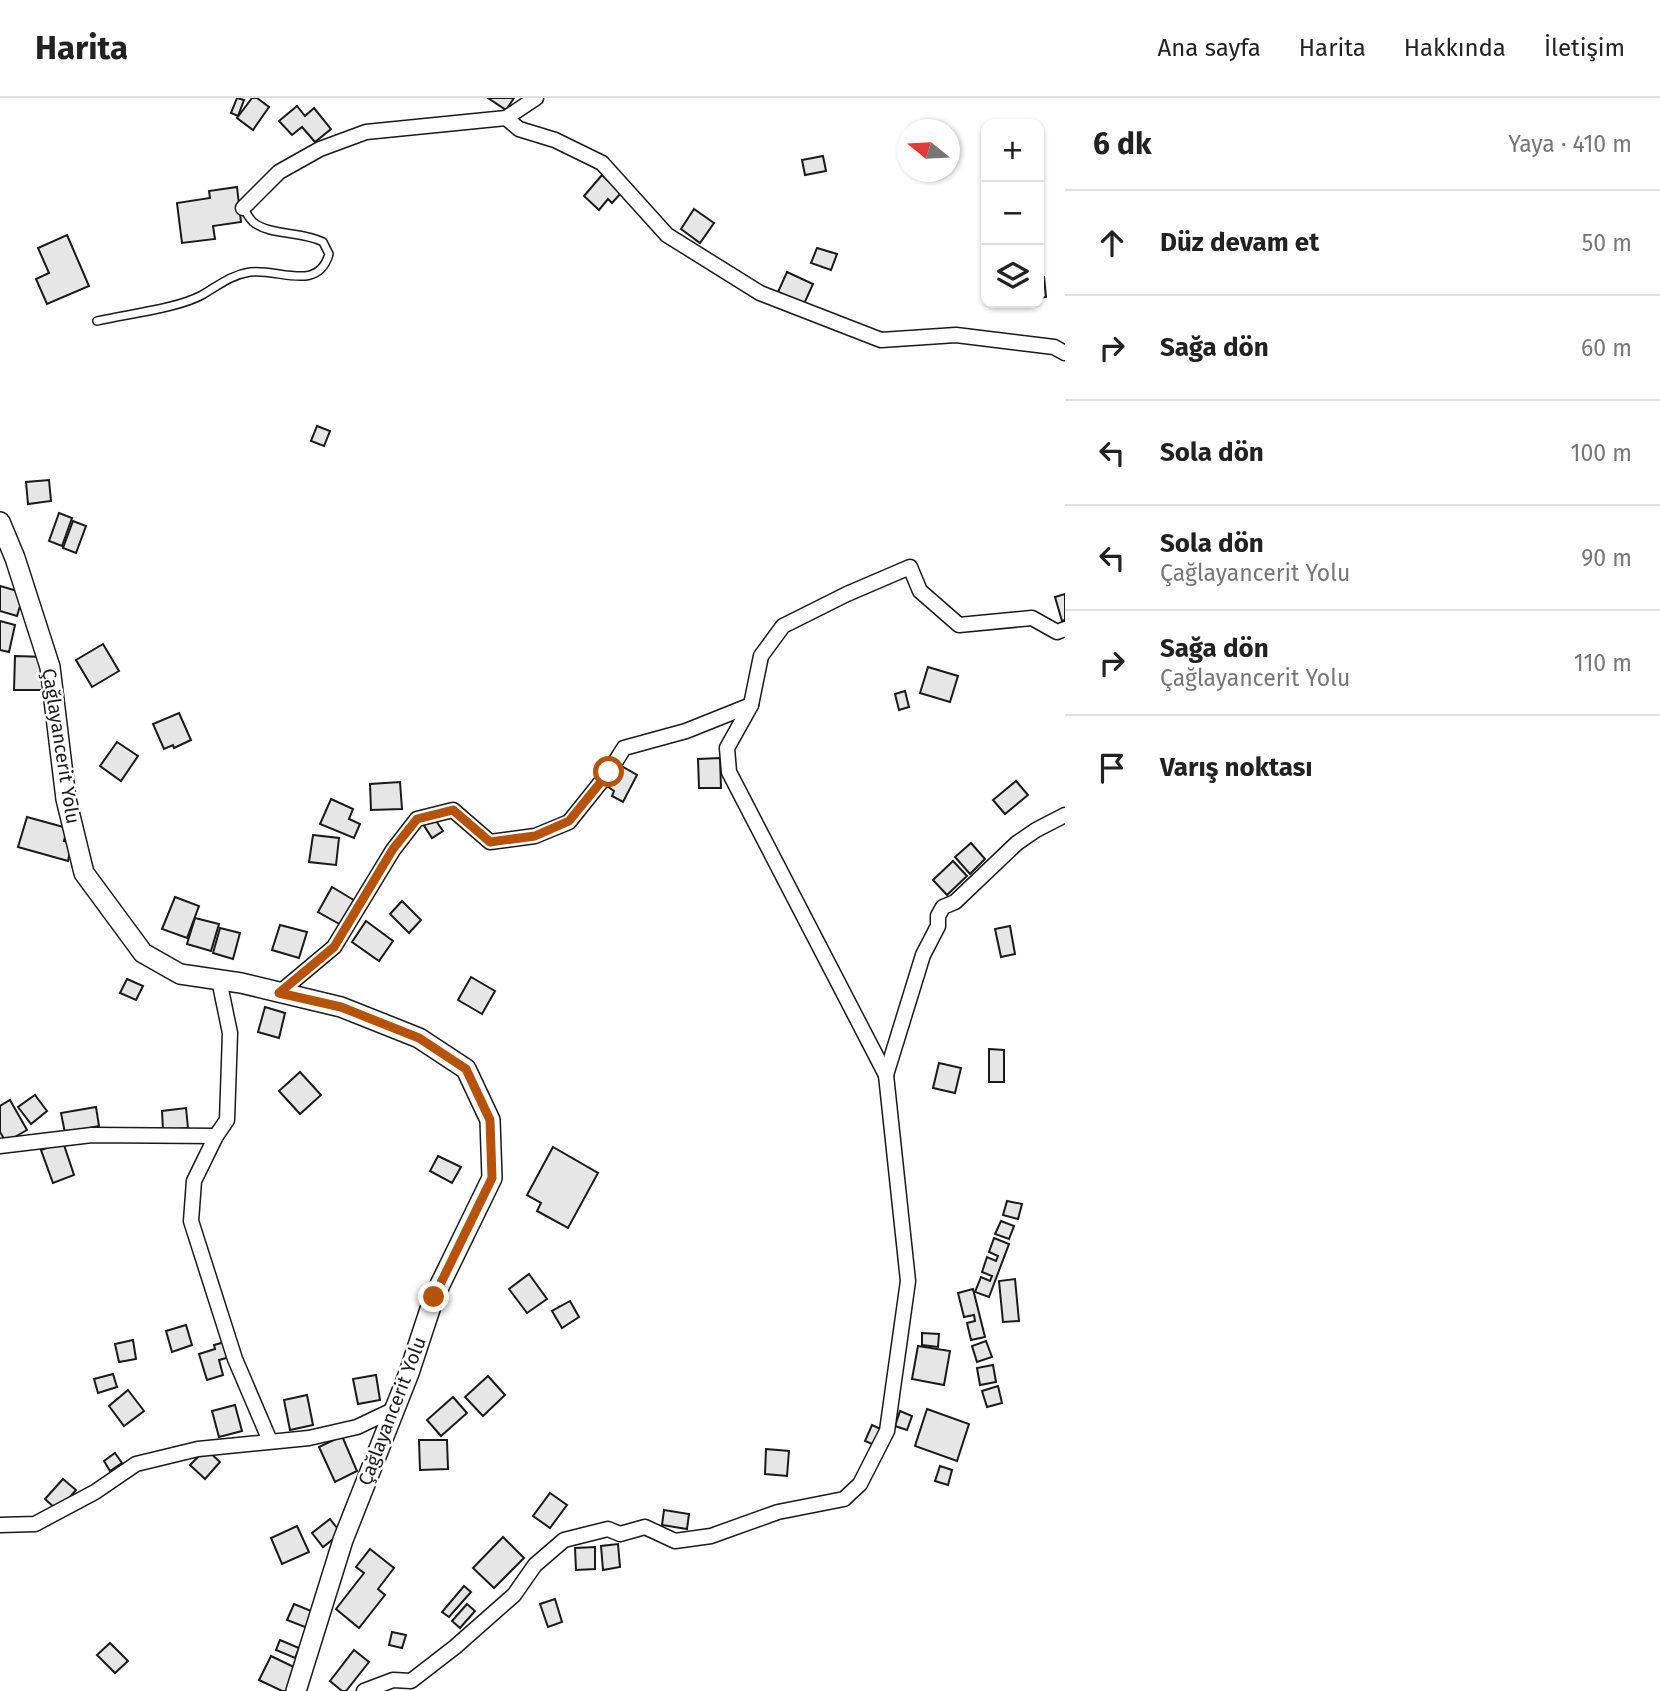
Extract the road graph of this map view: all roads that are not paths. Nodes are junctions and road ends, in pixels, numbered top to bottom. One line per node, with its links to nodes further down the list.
1 (536, 98): 2 (street)
2 (506, 118): 3 (street); 5 (street)
3 (243, 208): 4 (lane)
4 (97, 321)
5 (1065, 353)
6 (0, 522): 10 (main road, Çağlayancerit Yolu)
7 (1065, 629): 8 (street)
8 (751, 705): 11 (street); 12 (street)
9 (1065, 815): 12 (street)
10 (219, 980): 11 (main road, Çağlayancerit Yolu); 13 (street)
11 (279, 993): 15 (main road, Çağlayancerit Yolu)
12 (886, 1075): 19 (street)
13 (216, 1136): 14 (street); 16 (street)
14 (0, 1146)
15 (395, 1409): 16 (street); 18 (main road, Çağlayancerit Yolu)
16 (270, 1441): 17 (street)
17 (0, 1525)
18 (296, 1691)
19 (364, 1691)

